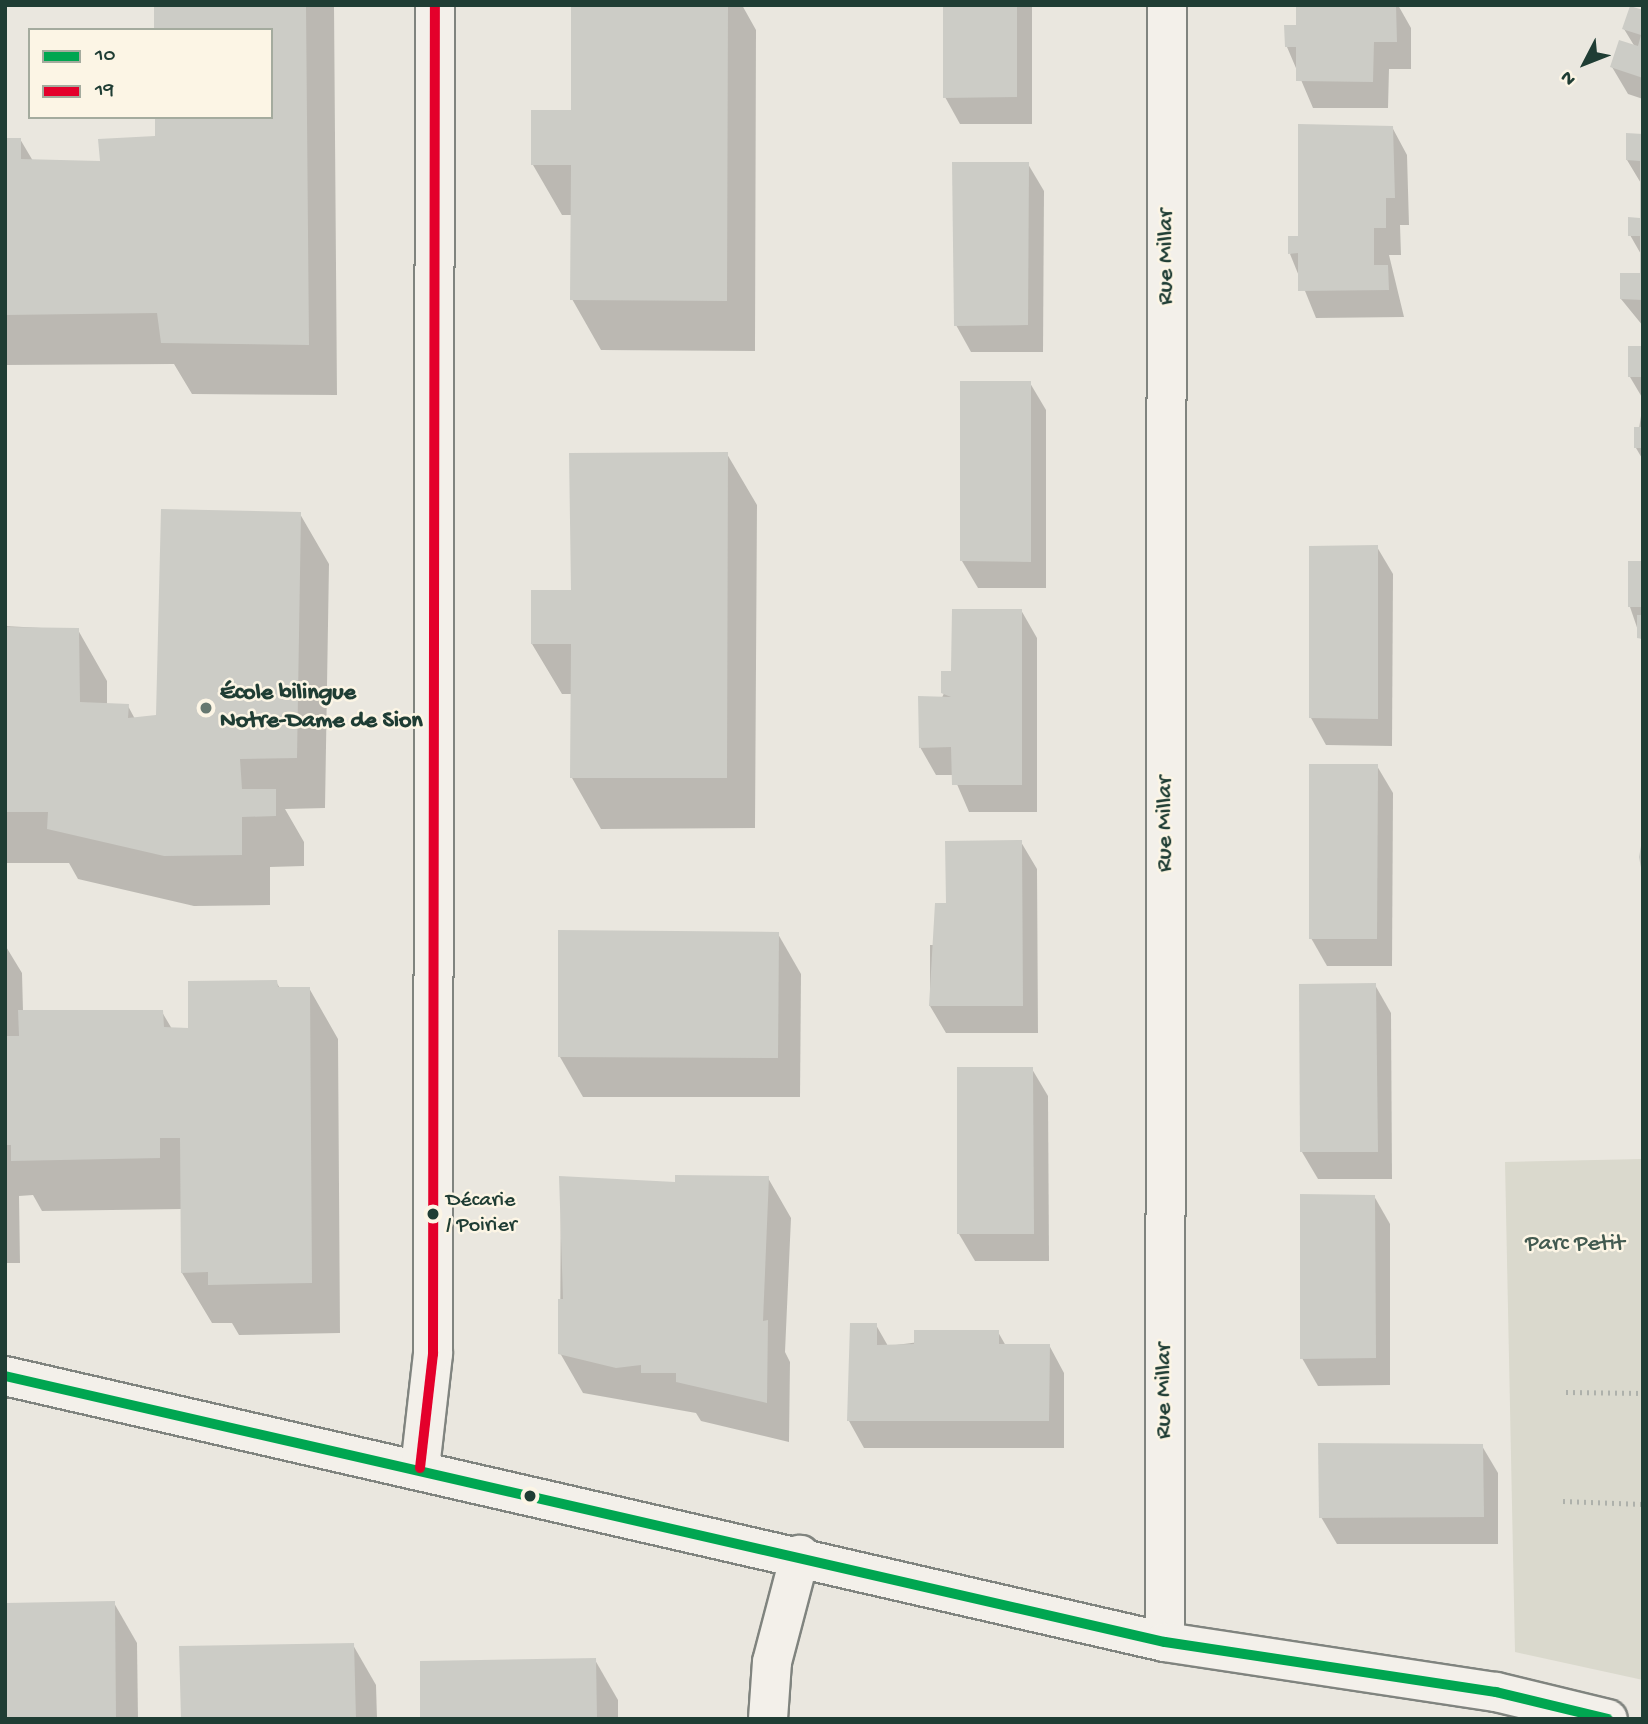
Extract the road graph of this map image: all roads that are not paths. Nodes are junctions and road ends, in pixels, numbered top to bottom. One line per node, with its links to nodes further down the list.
1 (435, 5): 4 (street)
2 (1167, 5): 6 (street, Rue Millar)
3 (5, 1376): 4 (street)
4 (420, 1468): 5 (street)
5 (800, 1555): 6 (street); 7 (street)
6 (1165, 1642): 8 (street)
7 (768, 1719)
8 (1608, 1719)

